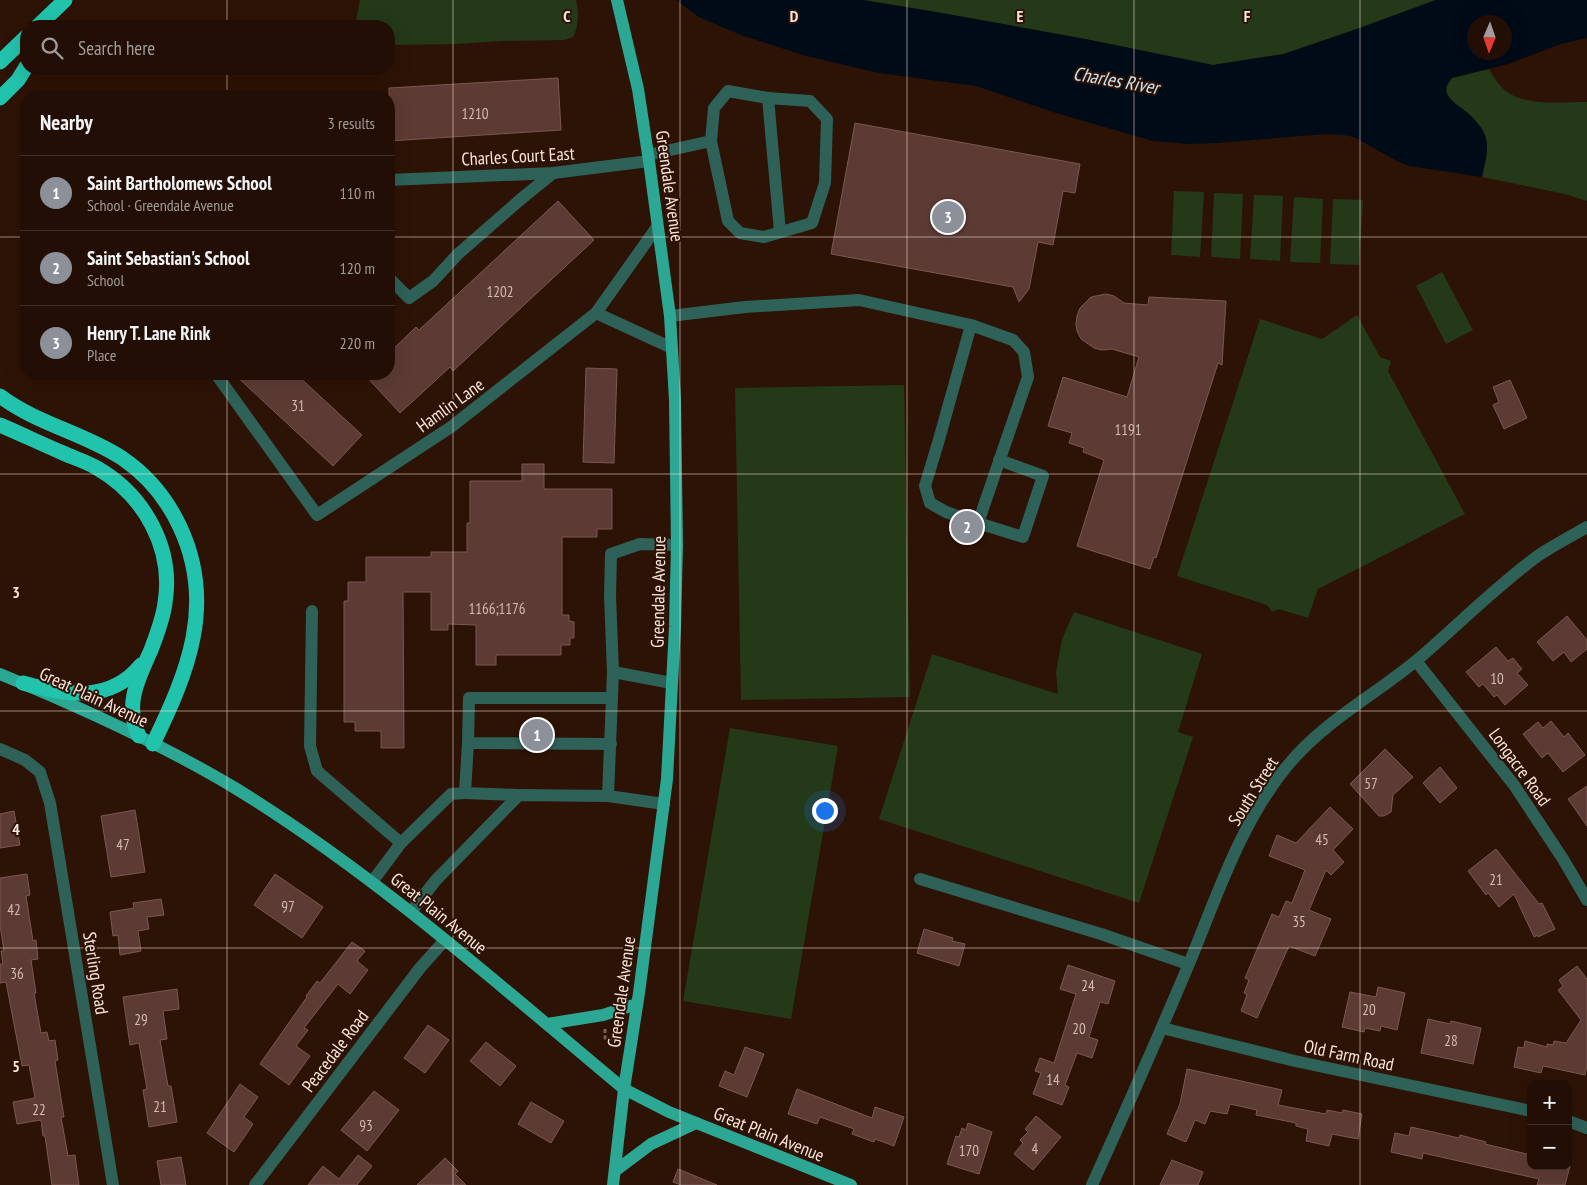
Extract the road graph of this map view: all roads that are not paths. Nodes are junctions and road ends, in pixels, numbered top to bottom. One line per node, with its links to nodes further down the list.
1 (65, 0): 4 (highway)
2 (71, 0): 5 (highway)
3 (617, 0): 12 (main road, Greendale Avenue)
4 (44, 20)
5 (57, 20)
6 (20, 43): 7 (highway)
7 (0, 62)
8 (21, 75): 9 (highway)
9 (0, 98)
10 (768, 98): 11 (street); 16 (street); 16 (street)
11 (711, 141): 12 (street, Charles Court East); 16 (street)
12 (649, 158): 13 (street, Charles Court East); 15 (main road, Greendale Avenue)
13 (553, 173): 14 (street, Charles Court East); 17 (street)
14 (395, 180)
15 (657, 227): 18 (street, Hamlin Lane); 19 (main road, Greendale Avenue)
16 (780, 232)
17 (395, 284)
18 (596, 313): 21 (street); 22 (street, Hamlin Lane)
19 (670, 316): 20 (street); 21 (main road, Greendale Avenue)
20 (971, 325): 25 (street); 26 (street)
21 (672, 348): 28 (main road, Greendale Avenue)
22 (220, 380)
23 (0, 396): 39 (highway)
24 (0, 425): 30 (highway)
25 (999, 460): 26 (street); 26 (street)
26 (978, 523)
27 (1587, 527): 31 (street, South Street)
28 (677, 545): 32 (street); 34 (main road, Greendale Avenue)
29 (312, 611): 46 (street)
30 (153, 644): 35 (highway); 37 (highway)
31 (1416, 661): 49 (street, Longacre Road); 52 (street, South Street)
32 (613, 672): 34 (street); 36 (street)
33 (0, 674): 35 (main road, Great Plain Avenue)
34 (672, 682): 45 (main road, Greendale Avenue)
35 (22, 683): 37 (main road, Great Plain Avenue)
36 (612, 698): 38 (street); 40 (street)
37 (139, 736): 39 (main road, Great Plain Avenue)
38 (468, 743): 40 (street); 42 (street)
39 (154, 744): 48 (main road, Great Plain Avenue)
40 (610, 744): 44 (street)
41 (0, 749): 62 (street, Sterling Road)
42 (465, 793): 43 (street); 46 (street)
43 (519, 795): 44 (street); 50 (street)
44 (608, 796): 45 (street)
45 (664, 804): 53 (main road, Greendale Avenue)
46 (401, 843): 48 (street)
47 (920, 879): 52 (street)
48 (372, 882): 50 (main road, Great Plain Avenue)
49 (1587, 900)
50 (411, 912): 51 (main road, Great Plain Avenue)
51 (445, 940): 54 (main road, Great Plain Avenue); 63 (street, Peacedale Road)
52 (1188, 964): 55 (street, South Street)
53 (637, 1004): 54 (main road); 56 (main road, Greendale Avenue)
54 (547, 1024): 56 (main road, Great Plain Avenue)
55 (1162, 1028): 57 (street, Old Farm Road); 66 (street, South Street)
56 (624, 1089): 59 (main road, Great Plain Avenue); 61 (main road, Greendale Avenue)
57 (1527, 1110)
58 (1572, 1122): 60 (street)
59 (696, 1123): 61 (main road); 65 (main road, Great Plain Avenue)
60 (1587, 1128)
61 (615, 1171): 64 (main road, Greendale Avenue)
62 (112, 1185)
63 (255, 1185)
64 (613, 1185)
65 (850, 1185)
66 (1092, 1185)

